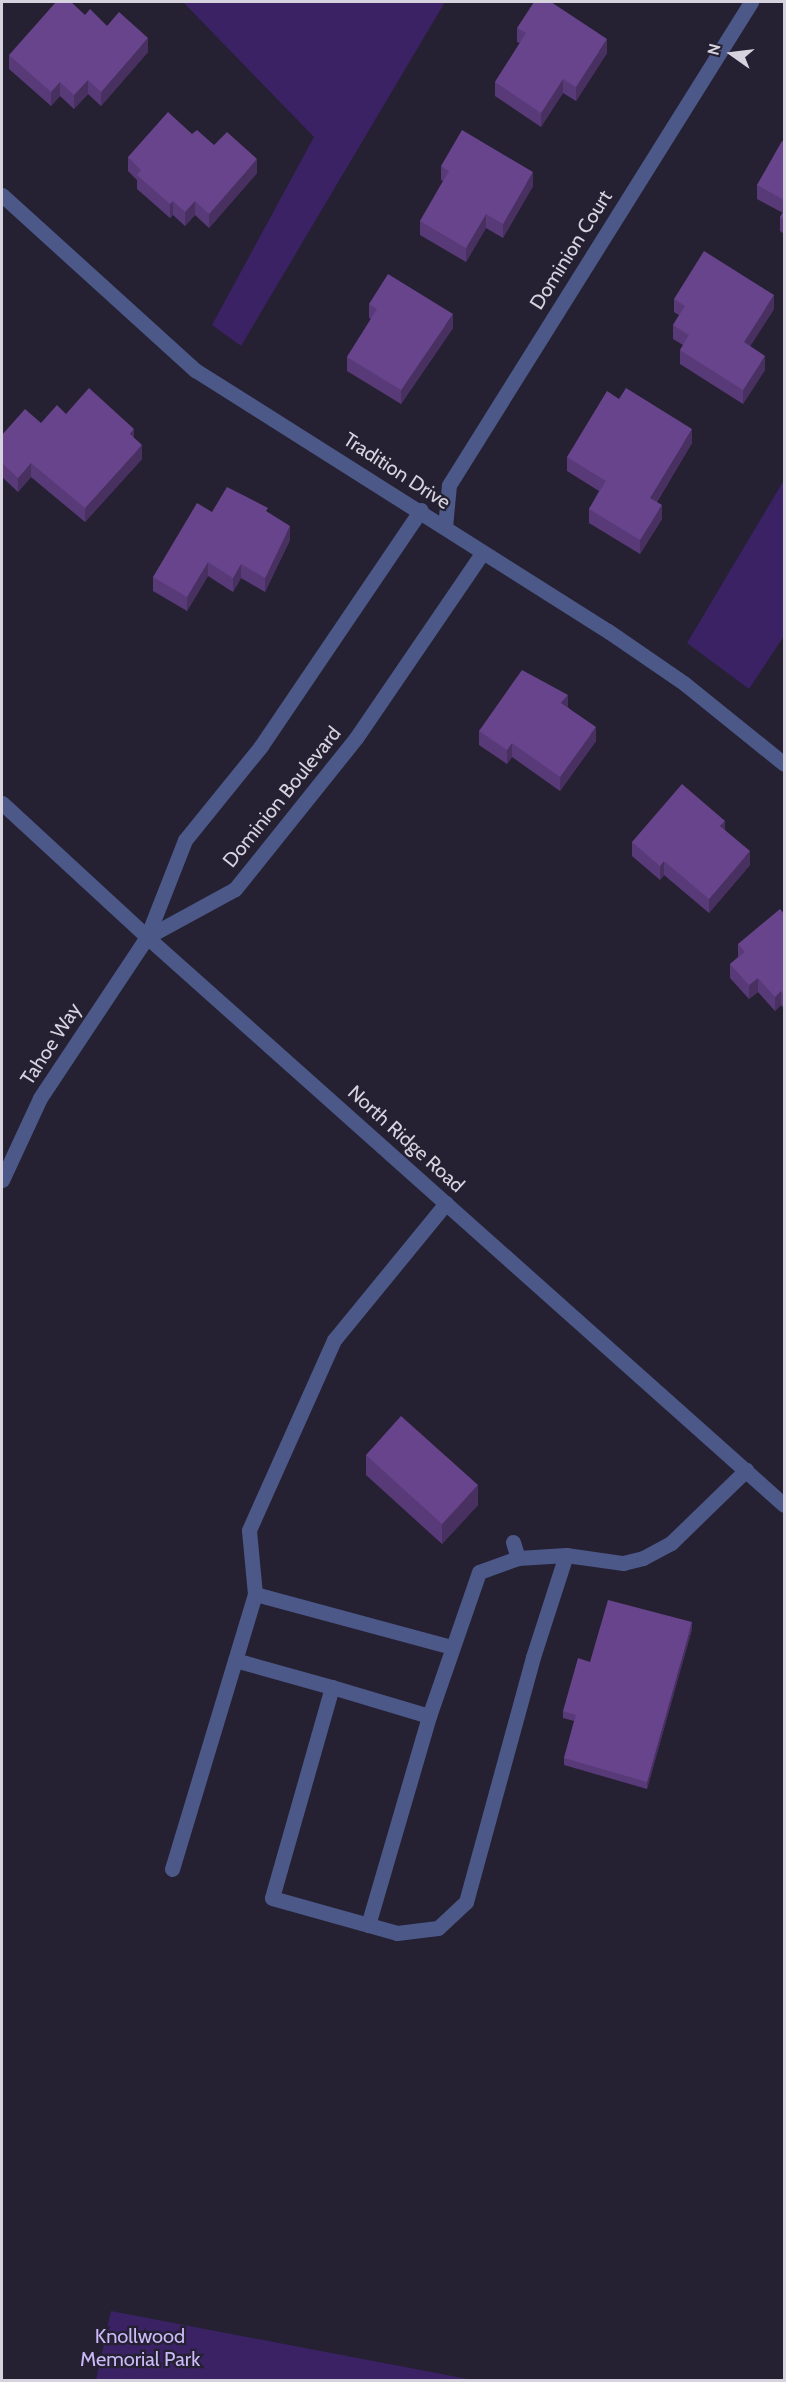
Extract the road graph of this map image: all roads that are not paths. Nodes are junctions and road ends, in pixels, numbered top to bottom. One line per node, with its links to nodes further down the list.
1 (751, 2): 4 (street, Dominion Court)
2 (2, 195): 3 (street, Tradition Drive)
3 (421, 510): 4 (street, Tradition Drive); 8 (street)
4 (445, 527): 5 (street, Tradition Drive)
5 (482, 553): 6 (street, Tradition Drive); 8 (street, Dominion Boulevard)
6 (784, 764)
7 (2, 803): 8 (street, North Ridge Road)
8 (147, 938): 9 (street, Tahoe Way); 10 (street, North Ridge Road)
9 (2, 1180)
10 (446, 1203): 11 (street, North Ridge Road); 16 (street)
11 (746, 1470): 12 (street, North Ridge Road); 14 (street)
12 (784, 1505)
13 (513, 1542): 15 (street)
14 (566, 1555): 15 (street); 22 (street)
15 (518, 1558): 17 (street)
16 (255, 1594): 17 (street); 18 (street)
17 (451, 1647): 20 (street)
18 (236, 1660): 19 (street); 21 (street)
19 (332, 1688): 20 (street); 22 (street)
20 (429, 1716): 22 (street)
21 (172, 1869)
22 (368, 1925)

